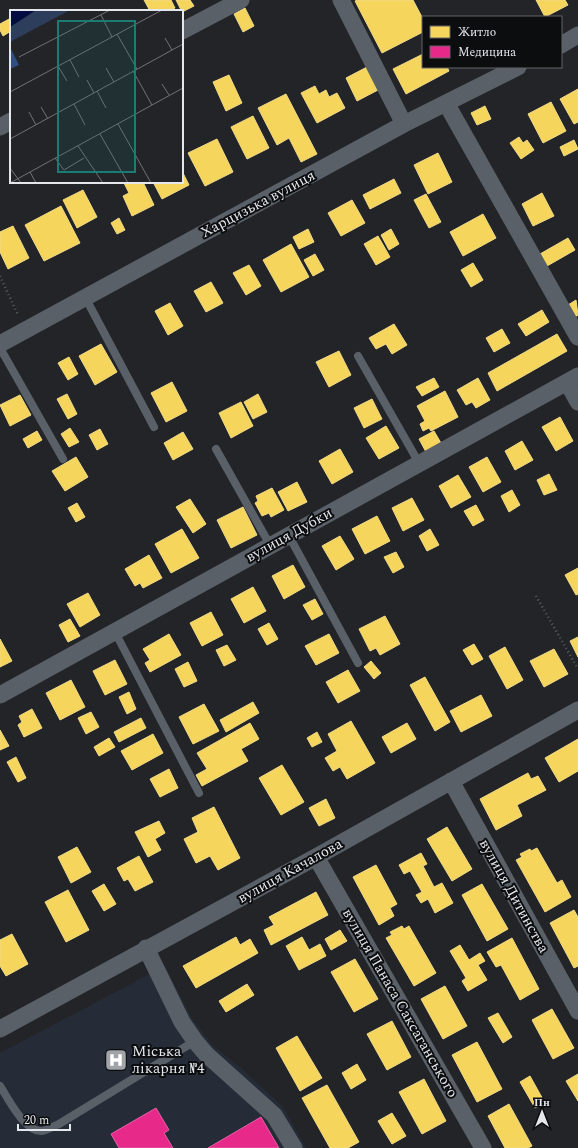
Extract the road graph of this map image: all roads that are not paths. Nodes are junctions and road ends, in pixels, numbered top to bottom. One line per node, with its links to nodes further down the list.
1 (241, 0): 3 (street)
2 (342, 0): 9 (street)
3 (183, 30)
4 (578, 35): 5 (street)
5 (562, 44)
6 (516, 68): 7 (street, Харцизька вулиця)
7 (446, 103): 9 (street, Харцизька вулиця); 12 (street)
8 (10, 122): 10 (street)
9 (404, 124): 11 (street, Харцизька вулиця)
10 (0, 127)
11 (85, 297): 13 (street, Харцизька вулиця); 18 (lane)
12 (578, 337)
13 (0, 344)
14 (0, 348): 20 (lane)
15 (358, 356): 21 (lane)
16 (572, 379): 17 (street); 21 (street, вулиця Дубки)
17 (578, 402)
18 (154, 427)
19 (216, 449): 23 (lane)
20 (63, 459)
21 (419, 463): 22 (street, вулиця Дубки)
22 (289, 536): 23 (street, вулиця Дубки); 25 (lane)
23 (270, 545): 24 (street, вулиця Дубки)
24 (115, 632): 26 (street, вулиця Дубки); 29 (lane)
25 (358, 663)
26 (0, 695)
27 (578, 710): 28 (street, вулиця Качалова)
28 (451, 781): 30 (street, вулиця Качалова); 32 (street, вулиця Дитинства)
29 (198, 793)
30 (316, 857): 31 (street, вулиця Качалова); 37 (street, вулиця Панаса Саксаганського)
31 (146, 948): 33 (street, вулиця Качалова); 34 (street)
32 (578, 1011)
33 (0, 1029)
34 (195, 1041): 35 (lane); 36 (street)
35 (0, 1086)
36 (294, 1148)
37 (483, 1148)

